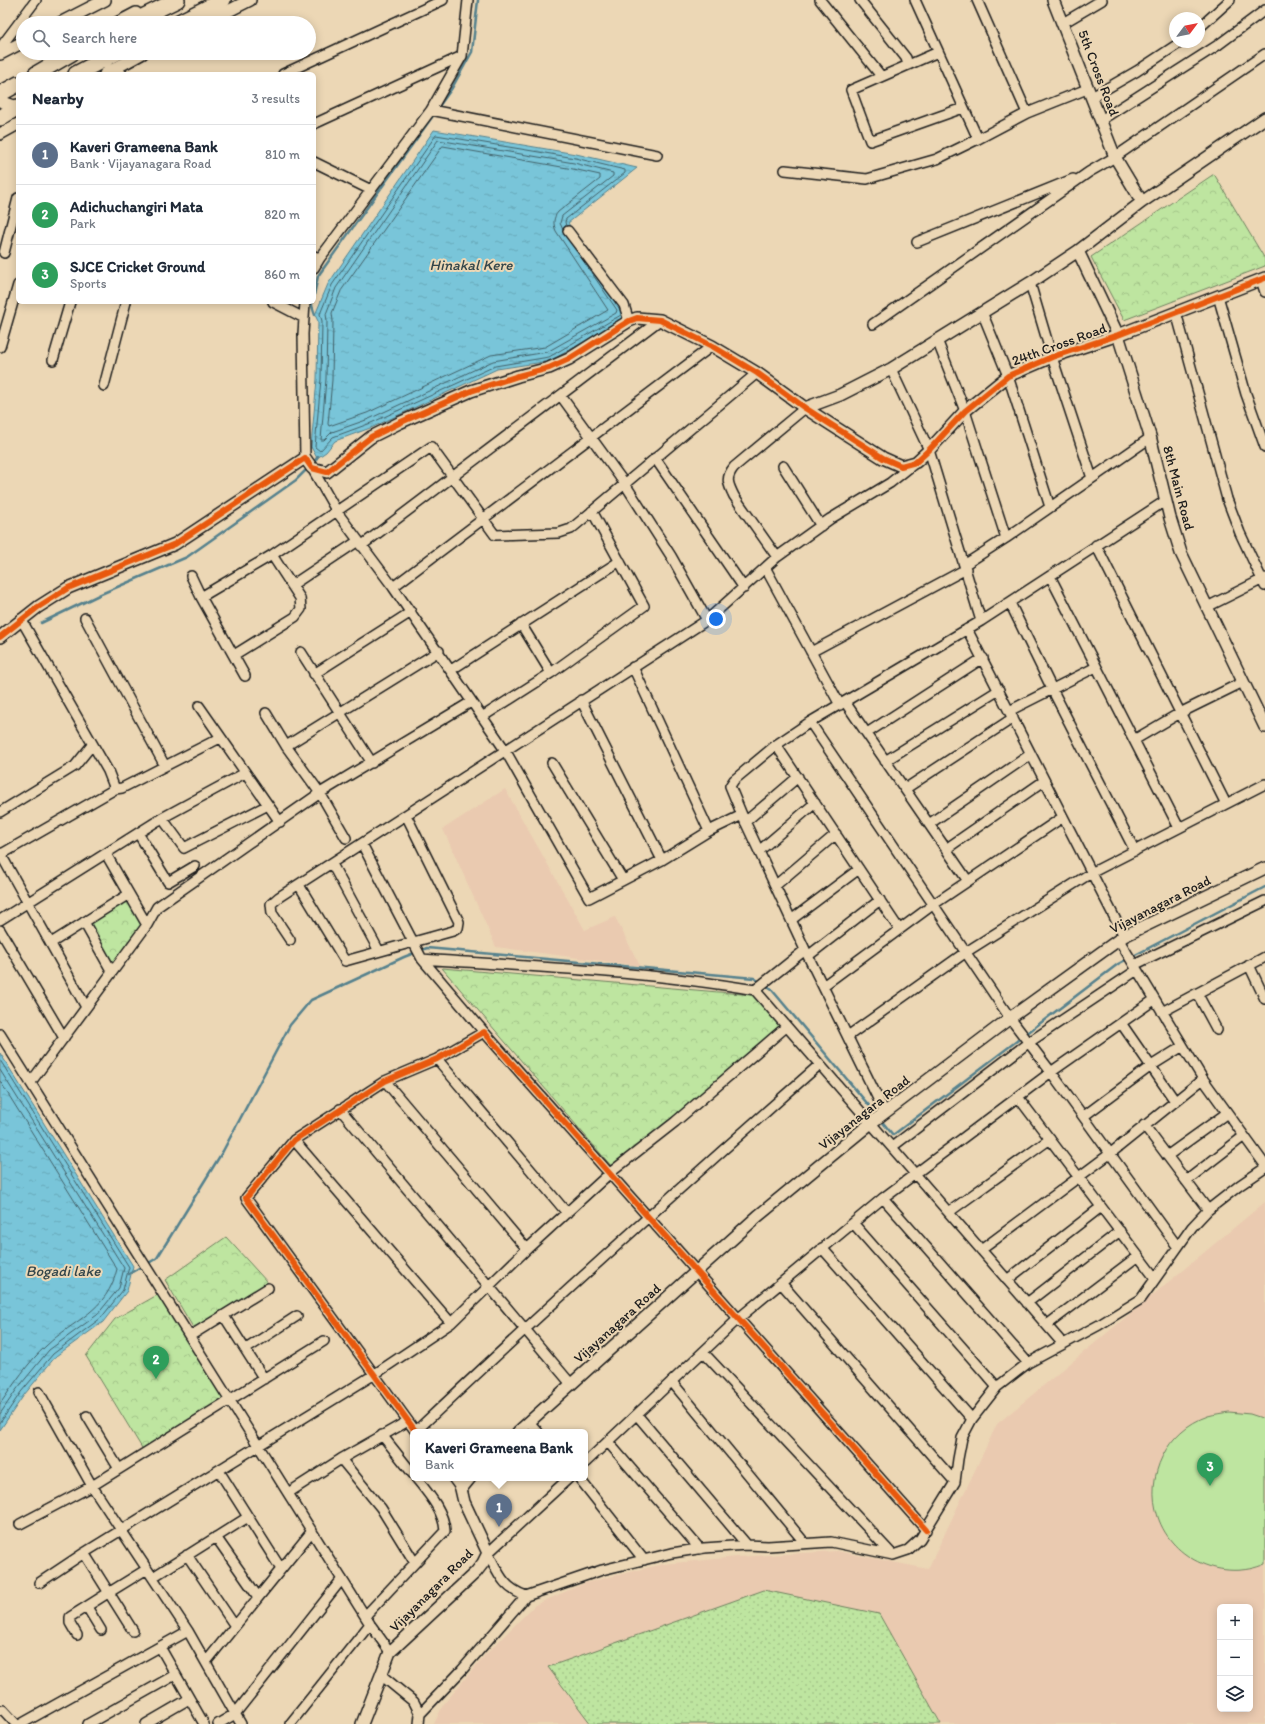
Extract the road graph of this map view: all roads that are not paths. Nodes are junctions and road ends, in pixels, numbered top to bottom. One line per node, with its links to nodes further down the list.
1 (36, 0): 17 (street)
2 (105, 0): 18 (street)
3 (164, 0): 19 (street)
4 (177, 0): 20 (highway)
5 (224, 0): 21 (highway)
6 (250, 0): 22 (street)
7 (443, 0): 33 (street)
8 (468, 0): 32 (street)
9 (820, 0): 45 (street)
10 (860, 0): 39 (street)
11 (915, 0): 29 (street)
12 (977, 0): 56 (street)
13 (1053, 0): 23 (street, 5th Cross Road)
14 (1102, 0): 23 (street)
15 (1230, 0): 24 (street)
16 (1265, 10): 59 (street)
17 (24, 16)
18 (74, 16)
19 (131, 16)
20 (144, 16)
21 (191, 16)
22 (219, 16)
23 (1063, 23): 49 (street, 5th Cross Road)
24 (1205, 23)
25 (16, 27): 27 (street)
26 (16, 46): 30 (street)
27 (0, 48)
28 (1172, 48): 49 (street)
29 (938, 52): 39 (street); 54 (street)
30 (0, 54)
31 (1265, 54): 65 (street)
32 (462, 56): 55 (street); 60 (street)
33 (316, 59)
34 (50, 60): 41 (street)
35 (60, 60): 42 (highway)
36 (113, 60): 40 (highway)
37 (129, 60): 40 (street)
38 (313, 60): 44 (street)
39 (908, 65): 45 (street)
40 (108, 70): 43 (highway)
41 (29, 72)
42 (39, 72)
43 (92, 72)
44 (287, 72)
45 (881, 76): 54 (street)
46 (16, 80): 48 (street)
47 (16, 85): 50 (highway)
48 (0, 89)
49 (1090, 93): 56 (street); 59 (street, 5th Cross Road)
50 (0, 94)
51 (0, 101): 52 (street)
52 (16, 106)
53 (16, 108): 57 (highway)
54 (963, 108): 63 (street)
55 (431, 110): 64 (street); 69 (street)
56 (1027, 113): 63 (street)
57 (0, 118)
58 (1265, 118): 70 (street)
59 (1101, 120): 65 (street, 5th Cross Road)
60 (316, 123)
61 (16, 125): 62 (street)
62 (0, 134)
63 (978, 139): 67 (street)
64 (657, 155)
65 (1115, 157): 68 (street); 70 (street, 5th Cross Road)
66 (316, 163): 69 (street)
67 (785, 170)
68 (1089, 172): 73 (street); 91 (street)
69 (371, 190): 76 (street)
70 (1142, 202): 74 (street)
71 (16, 206): 75 (street)
72 (568, 231): 90 (street)
73 (917, 242)
74 (1078, 251): 78 (street); 92 (street, 8th Main Road)
75 (4, 253)
76 (317, 257)
77 (1263, 279): 79 (street); 81 (street, 24th Cross Road)
78 (1030, 283): 86 (street); 96 (street)
79 (1265, 292)
80 (16, 293): 95 (street)
81 (1218, 296): 87 (street, 24th Cross Road); 107 (street)
82 (69, 304): 97 (street)
83 (125, 304): 101 (street)
84 (277, 304): 88 (street)
85 (305, 304): 88 (street)
86 (982, 312): 93 (street); 100 (street)
87 (1176, 312): 92 (street, 24th Cross Road); 133 (street)
88 (304, 318): 109 (street)
89 (660, 320): 90 (street); 94 (street); 102 (street)
90 (629, 321): 113 (street)
91 (873, 324)
92 (1118, 335): 96 (street, 24th Cross Road); 106 (street, 8th Main Road)
93 (937, 340): 98 (street); 104 (street)
94 (712, 346): 99 (street); 105 (street)
95 (0, 347)
96 (1052, 357): 100 (street, 24th Cross Road); 115 (street)
97 (53, 360)
98 (891, 369): 103 (street); 108 (street)
99 (757, 373): 103 (street); 110 (street)
100 (1008, 376): 104 (street, 24th Cross Road); 118 (street)
101 (104, 386)
102 (561, 396): 105 (street); 114 (street)
103 (806, 408): 111 (street); 127 (street)
104 (965, 411): 108 (street, 24th Cross Road); 123 (street)
105 (591, 438): 116 (street); 121 (street)
106 (1150, 438): 115 (street); 117 (street, 8th Main Road)
107 (1265, 447)
108 (929, 450): 111 (street, 24th Cross Road); 129 (street)
109 (305, 458): 113 (street); 142 (street)
110 (655, 458): 116 (street); 136 (street)
111 (916, 462): 122 (street)
112 (783, 466): 122 (street)
113 (312, 468): 120 (street)
114 (452, 477): 120 (street); 121 (street); 124 (street)
115 (1092, 478): 118 (street)
116 (625, 484): 119 (street); 143 (street)
117 (1165, 501): 125 (street); 139 (street, 8th Main Road)
118 (1050, 507): 123 (street)
119 (592, 511): 121 (street); 128 (street)
120 (337, 512): 124 (street); 126 (street)
121 (483, 519): 135 (street)
122 (821, 526): 127 (street)
123 (1006, 538): 129 (street)
124 (359, 544): 134 (street); 135 (street)
125 (1096, 545): 132 (street); 168 (street)
126 (272, 555): 134 (street); 137 (street)
127 (777, 557): 130 (street)
128 (620, 561): 145 (street); 157 (street)
129 (965, 567): 144 (street); 150 (street)
130 (766, 569): 136 (street); 150 (street)
131 (191, 576): 137 (street)
132 (1050, 576): 138 (street); 154 (street)
133 (1264, 581): 139 (street)
134 (292, 585): 151 (street)
135 (393, 587): 140 (street)
136 (744, 588): 143 (street)
137 (201, 596): 151 (street)
138 (1010, 603): 144 (street); 161 (street)
139 (1207, 607): 159 (street, 8th Main Road)
140 (411, 612): 148 (street); 156 (street)
141 (85, 618): 184 (street)
142 (21, 619): 147 (street); 176 (street)
143 (707, 620): 153 (street)
144 (981, 621): 146 (street)
145 (521, 624): 155 (street); 157 (street)
146 (967, 629): 152 (street); 164 (street)
147 (0, 637)
148 (439, 651): 155 (street); 166 (street)
149 (301, 652): 156 (street)
150 (811, 652): 164 (street)
151 (234, 655): 158 (street)
152 (982, 658): 160 (street); 173 (street)
153 (633, 667): 162 (street); 203 (street)
154 (1096, 667): 161 (street); 175 (street)
155 (451, 670): 163 (street)
156 (314, 674): 166 (street)
157 (551, 674): 170 (street)
158 (245, 676)
159 (1243, 682): 168 (street); 172 (street, 8th Main Road)
160 (999, 690): 169 (street); 181 (street)
161 (1052, 690): 169 (street); 210 (street)
162 (581, 700): 179 (street); 213 (street)
163 (471, 702): 170 (street); 182 (street)
164 (843, 704): 171 (street); 173 (street)
165 (199, 706): 174 (street)
166 (338, 712): 178 (street); 182 (street)
167 (266, 713): 178 (street)
168 (1180, 713): 175 (street); 193 (street)
169 (1011, 715): 180 (street); 190 (street)
170 (482, 717): 179 (street)
171 (810, 722): 177 (street); 227 (street)
172 (1265, 727)
173 (867, 733): 181 (street)
174 (220, 738): 184 (street); 185 (street)
175 (1134, 740): 202 (street)
176 (92, 745): 189 (street); 195 (street)
177 (776, 745): 186 (street); 199 (street)
178 (286, 746): 191 (street)
179 (506, 750): 196 (street); 219 (street)
180 (1031, 754): 187 (street); 201 (street)
181 (885, 761): 190 (street)
182 (372, 763): 191 (street)
183 (552, 763): 219 (street)
184 (165, 766): 189 (street)
185 (245, 773): 194 (street); 198 (street)
186 (798, 777): 192 (street); 199 (street)
187 (1044, 781): 197 (street); 208 (street)
188 (1265, 784): 193 (street)
189 (116, 789): 211 (street)
190 (905, 789): 201 (street)
191 (320, 793): 200 (street); 206 (street)
192 (815, 803): 205 (street); 209 (street)
193 (1226, 804): 202 (street)
194 (268, 805): 198 (street); 200 (street)
195 (0, 812)
196 (406, 815): 207 (street); 237 (street)
197 (1063, 817): 218 (street); 220 (street)
198 (162, 818): 204 (street)
199 (744, 818): 203 (street); 209 (street)
200 (280, 822): 231 (street)
201 (929, 824): 208 (street)
202 (1179, 828): 210 (street)
203 (709, 831): 213 (street)
204 (138, 833): 212 (street); 215 (street)
205 (836, 834): 217 (street); 222 (street)
206 (346, 838)
207 (362, 844): 214 (street); 237 (street)
208 (946, 849): 220 (street)
209 (759, 851): 222 (street)
210 (1135, 851): 218 (street)
211 (0, 854): 225 (street)
212 (106, 854): 223 (street); 225 (street)
213 (662, 860): 219 (street)
214 (332, 864): 221 (street); 238 (street)
215 (194, 866)
216 (1265, 868): 234 (street, Vijayanagara Road)
217 (859, 869): 224 (street); 229 (street)
218 (1091, 873): 234 (street); 239 (street)
219 (623, 880)
220 (968, 881): 227 (street)
221 (299, 885): 235 (street); 238 (street)
222 (776, 885): 229 (street)
223 (129, 894): 230 (street); 231 (street)
224 (880, 900): 232 (street); 240 (street)
225 (27, 901): 228 (street); 236 (street)
226 (1265, 901): 244 (street)
227 (934, 904): 232 (street); 239 (street)
228 (0, 920)
229 (791, 920): 240 (street)
230 (84, 922): 236 (street); 245 (street)
231 (147, 925): 245 (street)
232 (899, 929): 246 (street)
233 (0, 930): 260 (street)
234 (1122, 938): 244 (street); 253 (street, Vijayanagara Road)
235 (290, 940)
236 (51, 943): 251 (street)
237 (413, 944): 238 (street); 241 (street)
238 (379, 951)
239 (966, 952): 253 (street); 259 (street)
240 (807, 953): 246 (street); 247 (street)
241 (421, 957): 247 (street); 257 (street)
242 (1265, 957): 243 (street)
243 (1249, 965): 248 (street); 249 (street)
244 (1135, 967): 250 (street); 261 (street)
245 (112, 972): 251 (street)
246 (823, 986): 259 (street)
247 (755, 990): 255 (street)
248 (1197, 993): 252 (street); 256 (street)
249 (1265, 999)
250 (1154, 1000): 252 (street); 254 (street)
251 (86, 1007): 260 (street)
252 (1162, 1012): 262 (street)
253 (1010, 1018): 261 (street); 273 (street, Vijayanagara Road)
254 (1121, 1023): 265 (street); 266 (street)
255 (786, 1027): 264 (street); 285 (street)
256 (1217, 1030)
257 (484, 1032): 263 (street); 285 (street)
258 (0, 1034): 269 (street)
259 (848, 1036): 273 (street)
260 (64, 1038): 269 (street)
261 (1028, 1043): 266 (street); 281 (street)
262 (1183, 1046): 265 (street); 267 (street)
263 (437, 1059): 268 (street); 293 (street)
264 (819, 1065): 276 (street); 294 (street)
265 (1151, 1066): 271 (street); 275 (street)
266 (1051, 1072): 270 (street); 275 (street)
267 (1203, 1079): 271 (street); 274 (street)
268 (386, 1081): 272 (street); 299 (street)
269 (31, 1082): 315 (street)
270 (1018, 1097): 279 (street); 286 (street)
271 (1175, 1101): 277 (street)
272 (340, 1109): 280 (street); 306 (street)
273 (885, 1113): 276 (street, Vijayanagara Road)
274 (1227, 1113): 278 (street); 283 (street)
275 (1084, 1116): 282 (street)
276 (871, 1123): 281 (street); 302 (street, Vijayanagara Road)
277 (1144, 1126): 282 (street); 283 (street)
278 (1244, 1136): 284 (street); 288 (street)
279 (1050, 1139): 287 (street); 292 (street)
280 (294, 1140): 312 (street); 321 (street)
281 (892, 1147): 286 (street)
282 (1111, 1153): 287 (street); 297 (street)
283 (1167, 1156): 288 (street)
284 (1265, 1166): 291 (street)
285 (610, 1173): 293 (street); 294 (street)
286 (915, 1174): 289 (street); 292 (street)
287 (1078, 1177): 290 (street); 300 (street)
288 (1186, 1181): 291 (street)
289 (883, 1198): 295 (street); 320 (street)
290 (1101, 1206): 296 (street); 304 (street)
291 (1208, 1210): 297 (street)
292 (949, 1212): 300 (street)
293 (567, 1213): 299 (street)
294 (648, 1217): 302 (street); 314 (street)
295 (853, 1223): 298 (street); 325 (street)
296 (1120, 1231): 301 (street); 308 (street)
297 (1177, 1246): 303 (street)
298 (822, 1248): 305 (street); 330 (street)
299 (526, 1249): 306 (street)
300 (981, 1250): 304 (street)
301 (1138, 1256): 303 (street); 313 (street)
302 (697, 1271): 311 (street); 324 (street, Vijayanagara Road)
303 (1155, 1278): 317 (street)
304 (1007, 1280): 308 (street)
305 (781, 1283): 311 (street); 350 (street)
306 (490, 1285): 312 (street); 314 (street)
307 (268, 1288): 309 (street)
308 (1028, 1303): 313 (street)
309 (224, 1316): 315 (street); 318 (street)
310 (297, 1316): 318 (street)
311 (739, 1318): 319 (street); 357 (street)
312 (451, 1322): 321 (street)
313 (1047, 1325): 317 (street)
314 (524, 1329): 324 (street); 334 (street)
315 (190, 1336): 327 (street)
316 (324, 1341): 322 (street)
317 (1063, 1344): 320 (street)
318 (246, 1349): 322 (street)
319 (703, 1352): 323 (street); 366 (street)
320 (1028, 1363): 325 (street)
321 (375, 1374): 331 (street); 339 (street)
322 (264, 1379): 327 (street)
323 (672, 1382): 328 (street); 360 (street)
324 (571, 1384): 332 (street, Vijayanagara Road)
325 (997, 1387): 330 (street)
326 (39, 1392): 351 (street)
327 (230, 1400): 339 (street); 342 (street)
328 (637, 1415): 338 (street); 361 (street)
329 (88, 1416): 342 (street)
330 (972, 1419): 350 (street)
331 (408, 1421): 333 (street); 337 (street)
332 (529, 1422): 335 (street, Vijayanagara Road); 336 (street)
333 (414, 1429)
334 (419, 1429)
335 (521, 1429)
336 (535, 1429)
337 (382, 1435): 340 (street); 343 (street)
338 (608, 1442): 341 (street); 362 (street)
339 (258, 1446): 344 (street); 353 (street)
340 (340, 1459): 353 (street); 368 (street)
341 (588, 1460)
342 (119, 1469): 351 (street)
343 (410, 1470)
344 (219, 1471): 354 (street); 356 (street)
345 (418, 1481): 368 (street)
346 (455, 1481): 352 (street)
347 (468, 1481): 352 (street)
348 (566, 1481): 364 (street)
349 (581, 1481): 367 (street)
350 (955, 1482): 357 (street)
351 (92, 1486): 355 (street); 356 (street)
352 (461, 1489): 364 (street, Vijayanagara Road)
353 (288, 1493): 358 (street)
354 (248, 1517): 359 (street); 370 (street)
355 (20, 1524)
356 (122, 1530): 363 (street); 369 (street)
357 (926, 1530): 366 (street)
358 (312, 1531): 370 (street); 372 (street)
359 (216, 1537): 365 (street); 376 (street)
360 (804, 1542): 361 (street); 366 (street)
361 (747, 1545): 362 (street)
362 (700, 1549): 367 (street)
363 (84, 1553): 373 (street); 374 (street)
364 (488, 1553): 375 (street); 386 (street, Vijayanagara Road)
365 (188, 1555): 371 (street); 380 (street)
366 (893, 1555)
367 (644, 1560): 375 (street)
368 (415, 1563): 378 (street)
369 (147, 1569): 371 (street); 374 (street)
370 (281, 1569): 376 (street)
371 (153, 1577): 383 (street)
372 (342, 1578): 378 (street); 392 (street)
373 (39, 1583)
374 (111, 1592): 377 (street); 382 (street)
375 (526, 1596): 393 (street)
376 (258, 1597): 380 (street)
377 (87, 1606): 381 (street); 384 (street)
378 (365, 1616): 379 (street)
379 (370, 1624): 386 (street); 401 (street)
380 (235, 1626): 387 (street)
381 (101, 1630)
382 (133, 1630)
383 (188, 1632): 385 (street); 387 (street)
384 (78, 1635)
385 (160, 1647): 389 (street); 395 (street)
386 (390, 1652): 388 (street, Vijayanagara Road)
387 (206, 1662): 392 (street)
388 (381, 1674): 393 (street); 402 (street, Vijayanagara Road)
389 (175, 1675): 390 (street); 396 (street)
390 (190, 1699): 397 (street); 398 (street)
391 (0, 1710): 394 (street)
392 (235, 1714): 399 (street); 400 (street)
393 (420, 1719)
394 (16, 1724)
395 (20, 1724)
396 (88, 1724)
397 (146, 1724)
398 (204, 1724)
399 (218, 1724)
400 (241, 1724)
401 (290, 1724)
402 (362, 1724)

